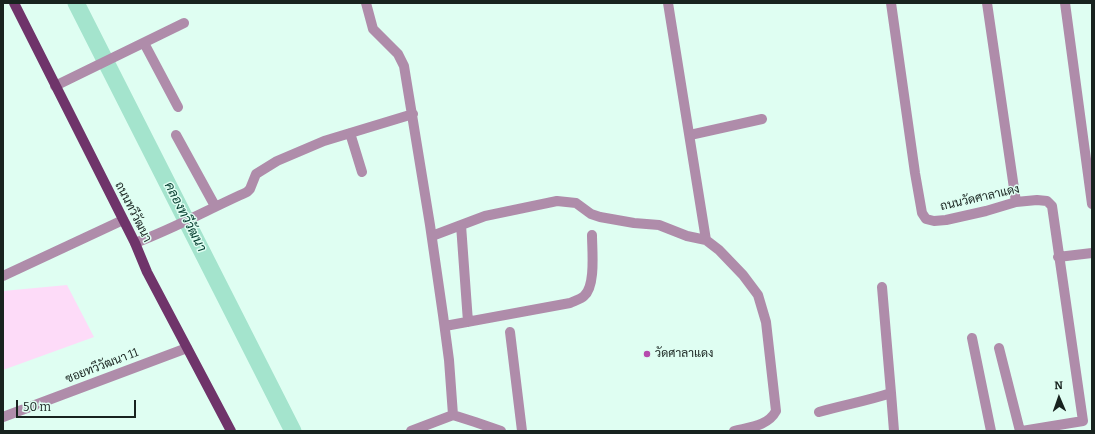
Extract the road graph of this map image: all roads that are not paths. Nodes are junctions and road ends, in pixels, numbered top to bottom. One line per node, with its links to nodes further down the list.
1 (14, 3): 9 (main road, ถนนทวีวัฒนา)
2 (366, 3): 11 (street)
3 (668, 3): 15 (street)
4 (891, 3): 17 (street, ถนนวัดศาลาแดง)
5 (987, 3): 17 (street)
6 (1065, 3): 18 (street)
7 (184, 23): 8 (street)
8 (144, 42): 9 (street); 10 (street)
9 (55, 86): 20 (main road, ถนนทวีวัฒนา)
10 (178, 107)
11 (413, 114): 13 (street); 23 (street)
12 (762, 119): 15 (street)
13 (350, 133): 16 (street); 19 (street)
14 (176, 135): 19 (street)
15 (690, 135): 24 (street)
16 (362, 172)
17 (1016, 202): 27 (street, ถนนวัดศาลาแดง)
18 (1092, 204)
19 (215, 207): 25 (street)
20 (123, 220): 25 (main road, ถนนทวีวัฒนา); 28 (street)
21 (461, 225): 23 (street); 24 (street); 30 (street)
22 (592, 235): 30 (street)
23 (432, 236): 31 (street)
24 (706, 240): 45 (street)
25 (135, 243): 34 (main road, ถนนทวีวัฒนา)
26 (1092, 253): 27 (street)
27 (1058, 257): 40 (street, ถนนวัดศาลาแดง)
28 (3, 276)
29 (882, 287): 36 (street)
30 (468, 322): 31 (street)
31 (445, 326): 38 (street)
32 (510, 332): 44 (street)
33 (972, 338): 47 (street)
34 (187, 348): 39 (street, ซอยทวีวัฒนา 11); 41 (main road, ถนนทวีวัฒนา)
35 (999, 348): 48 (street)
36 (891, 394): 37 (street); 46 (street)
37 (819, 412)
38 (453, 415): 42 (street); 43 (street)
39 (3, 417)
40 (1087, 420): 48 (street, ถนนวัดศาลาแดง)
41 (231, 431)
42 (412, 431)
43 (500, 431)
44 (522, 431)
45 (734, 431)
46 (894, 431)
47 (990, 431)
48 (1021, 431)

